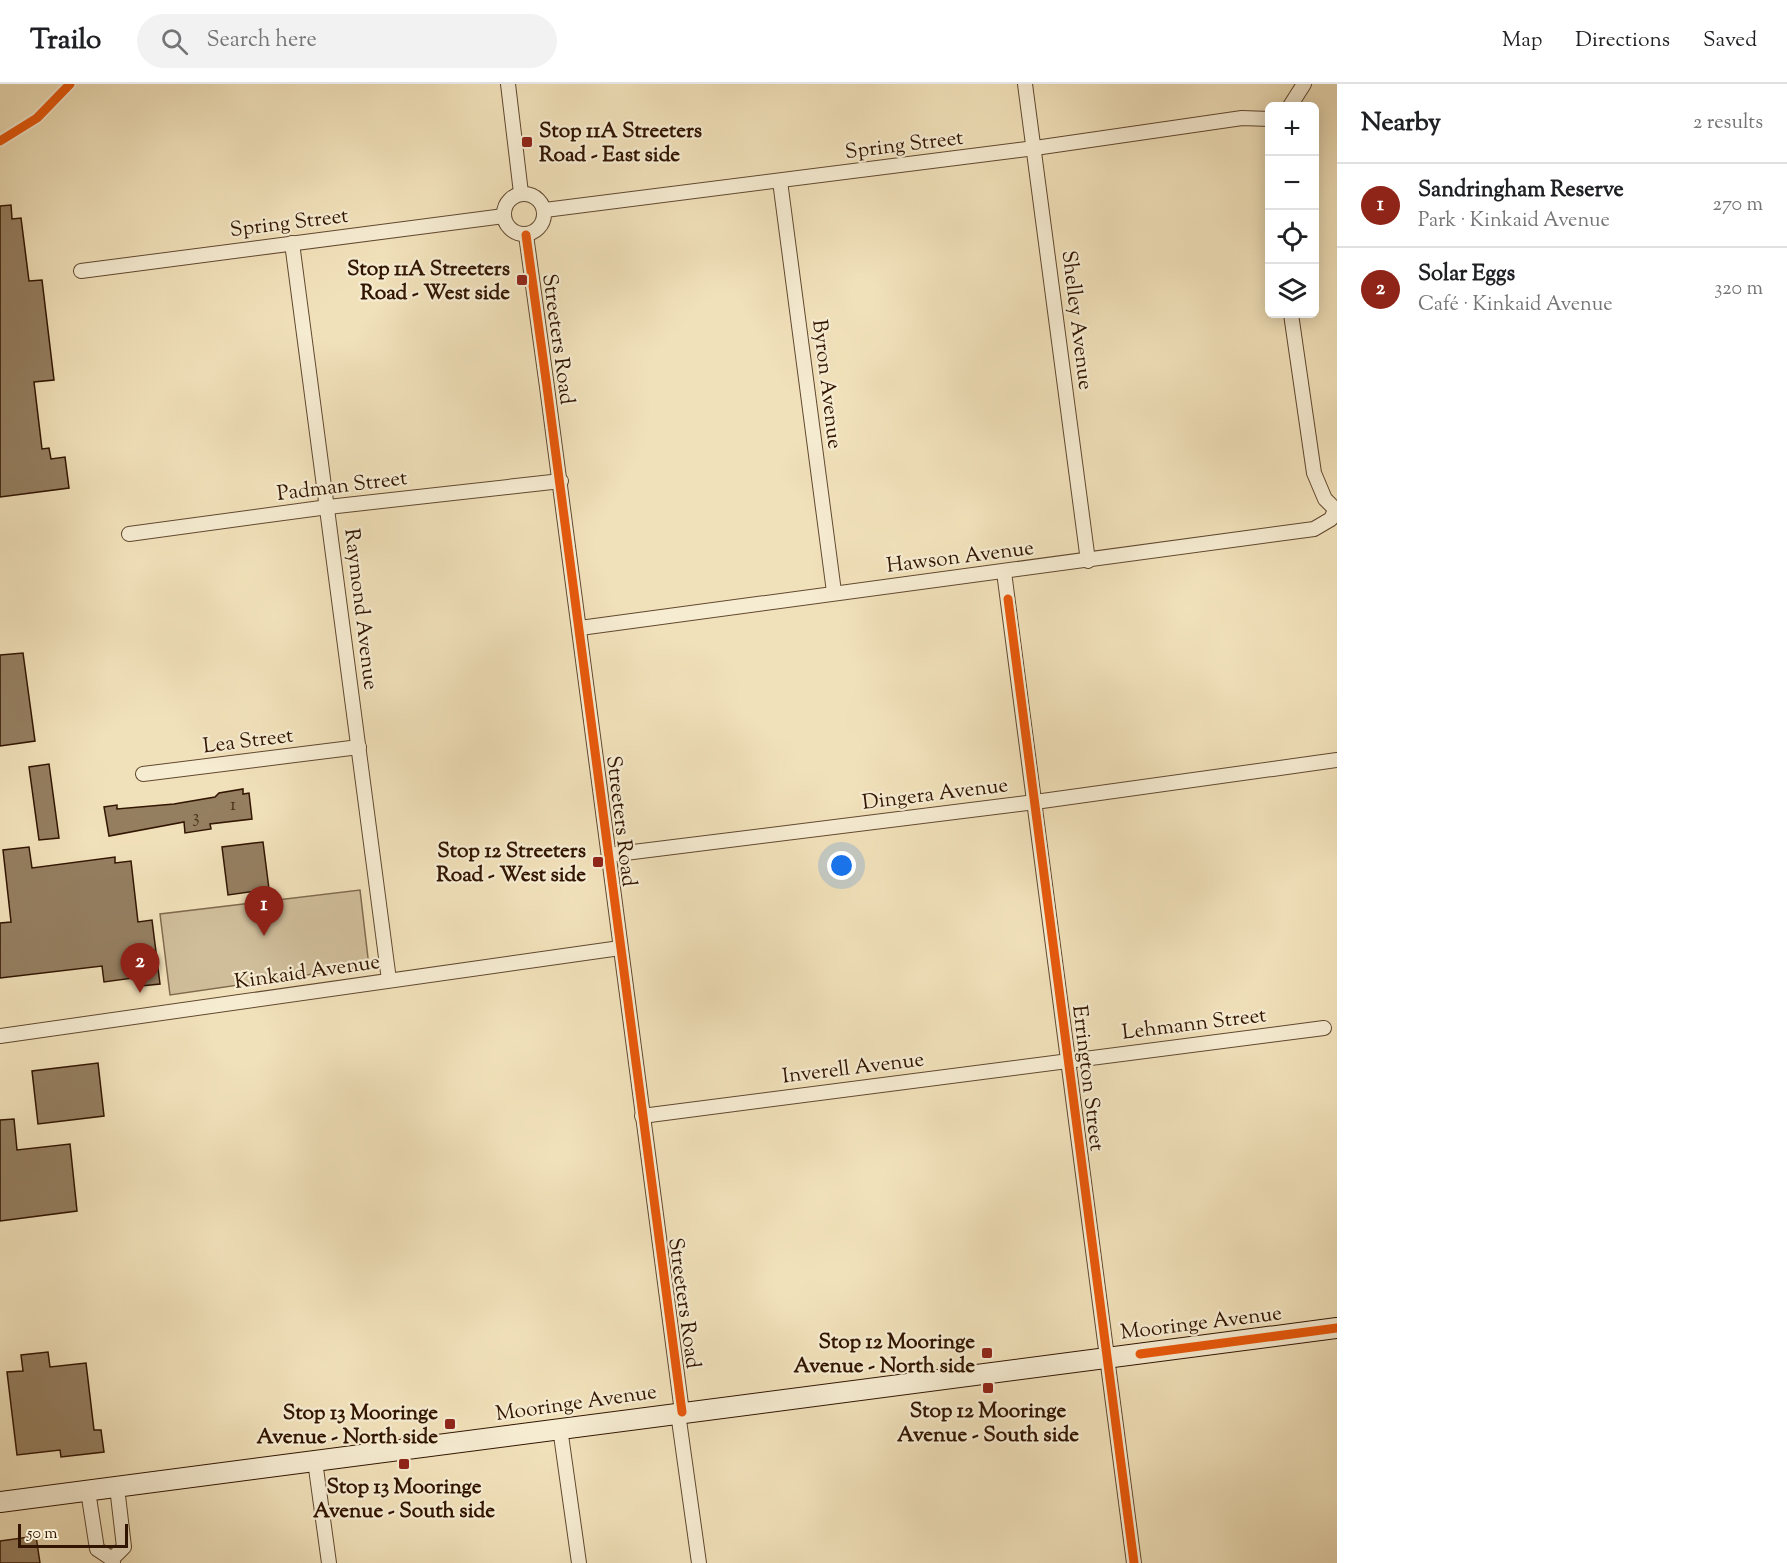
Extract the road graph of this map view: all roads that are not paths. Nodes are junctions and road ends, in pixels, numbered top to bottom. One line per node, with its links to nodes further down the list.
1 (508, 84): 8 (street)
2 (1025, 84): 6 (street, Shelley Avenue)
3 (1304, 84): 4 (street)
4 (1293, 102)
5 (1265, 119): 6 (street, Spring Street)
6 (1035, 148): 7 (street, Spring Street); 19 (street, Shelley Avenue)
7 (780, 181): 9 (street, Spring Street); 21 (street, Byron Avenue)
8 (521, 193): 9 (street); 10 (street)
9 (544, 210): 11 (street)
10 (504, 216): 11 (street); 12 (street, Spring Street)
11 (526, 235): 15 (street, Streeters Road)
12 (292, 243): 13 (street, Spring Street); 16 (street, Raymond Avenue)
13 (81, 271)
14 (1292, 318): 17 (street)
15 (561, 481): 16 (street, Padman Street); 22 (street, Streeters Road)
16 (328, 507): 18 (street, Padman Street); 23 (street, Raymond Avenue)
17 (1336, 511): 19 (street, Hawson Avenue)
18 (129, 534)
19 (1088, 561): 20 (street, Hawson Avenue)
20 (1004, 572): 21 (street, Hawson Avenue); 26 (street, Errington Street)
21 (834, 592): 22 (street, Hawson Avenue)
22 (580, 628): 27 (street, Streeters Road)
23 (359, 747): 25 (street, Lea Street); 29 (street, Raymond Avenue)
24 (1337, 760): 26 (street, Dingera Avenue)
25 (143, 774)
26 (1035, 802): 27 (street, Dingera Avenue); 32 (street, Errington Street)
27 (609, 855): 28 (street, Streeters Road)
28 (620, 948): 29 (street, Kinkaid Avenue); 33 (street, Streeters Road)
29 (389, 980): 31 (street, Kinkaid Avenue)
30 (1324, 1028): 32 (street, Lehmann Street)
31 (0, 1036)
32 (1069, 1061): 33 (street, Inverell Avenue); 35 (street, Errington Street)
33 (642, 1116): 36 (street, Streeters Road)
34 (1337, 1328): 35 (street, Mooringe Avenue)
35 (1108, 1358): 36 (street, Mooringe Avenue); 46 (street, Errington Street)
36 (680, 1412): 37 (street, Mooringe Avenue); 45 (street, Streeters Road)
37 (560, 1428): 38 (street, Mooringe Avenue); 44 (street)
38 (315, 1461): 39 (street, Mooringe Avenue); 43 (street)
39 (117, 1487): 40 (street, Mooringe Avenue); 42 (street)
40 (88, 1491): 41 (street, Mooringe Avenue); 42 (street)
41 (0, 1502)
42 (112, 1561)
43 (329, 1563)
44 (579, 1563)
45 (699, 1563)
46 (1134, 1563)

